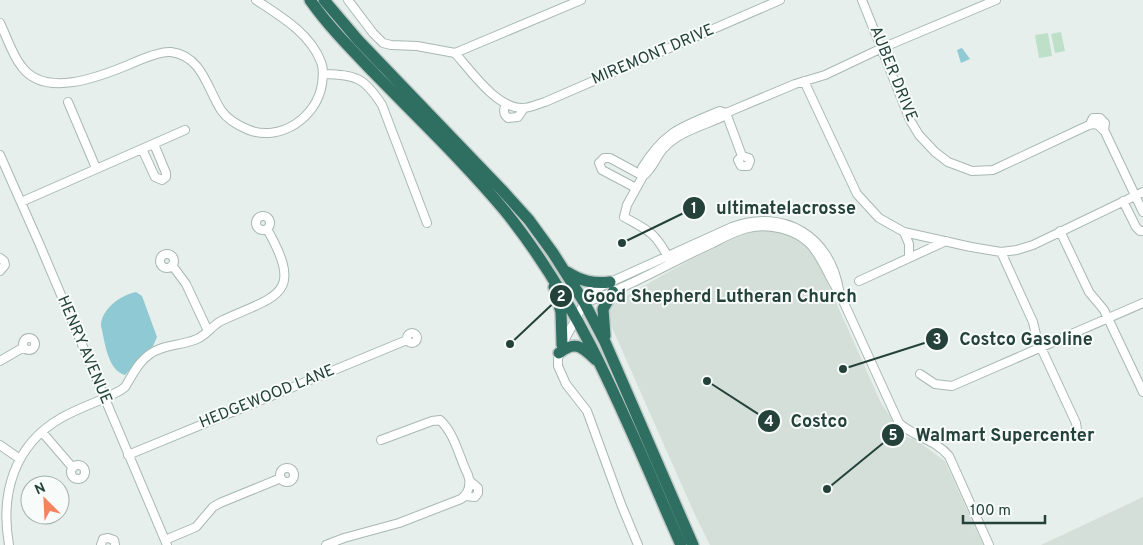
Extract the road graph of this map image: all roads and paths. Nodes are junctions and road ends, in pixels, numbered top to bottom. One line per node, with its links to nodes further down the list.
1 (256, 0): 14 (street)
2 (310, 0): 45 (highway)
3 (324, 0): 44 (highway)
4 (348, 0): 13 (street)
5 (581, 0): 13 (street)
6 (758, 0): 10 (street)
7 (780, 0): 10 (street, MIREMONT DRIVE)
8 (862, 0): 12 (street, AUBER DRIVE)
9 (996, 0): 12 (street)
10 (762, 8): 18 (street, MIREMONT DRIVE)
11 (0, 23): 14 (street)
12 (882, 48): 15 (street); 28 (street, AUBER DRIVE)
13 (455, 53): 17 (street, MIREMONT DRIVE)
14 (324, 74): 32 (street)
15 (804, 82): 19 (street); 36 (street)
16 (68, 102): 25 (street)
17 (506, 104): 18 (street, MIREMONT DRIVE); 18 (street, MIREMONT DRIVE)
18 (524, 108)
19 (726, 112): 23 (street); 26 (street)
20 (185, 130): 21 (street)
21 (154, 144): 22 (street); 22 (street)
22 (142, 149): 25 (street)
23 (742, 156)
24 (1, 160): 30 (street, HENRY AVENUE)
25 (96, 168): 30 (street)
26 (643, 176): 27 (street); 27 (street)
27 (636, 188): 41 (street)
28 (1139, 193): 29 (street); 31 (street, AUBER DRIVE)
29 (1123, 201): 34 (street); 35 (street)
30 (21, 202): 63 (street, HENRY AVENUE)
31 (1143, 212)
32 (426, 223)
33 (267, 228): 53 (street)
34 (1060, 231): 38 (street); 52 (street)
35 (1143, 231)
36 (904, 232): 37 (street); 40 (street)
37 (946, 241): 38 (street); 40 (street)
38 (1001, 252): 57 (street)
39 (0, 258): 43 (street)
40 (909, 258): 46 (street)
41 (669, 259): 47 (street); 80 (street)
42 (172, 265): 53 (street)
43 (0, 271)
44 (565, 271): 47 (highway); 49 (highway)
45 (550, 274): 48 (highway); 58 (highway)
46 (859, 281)
47 (612, 287): 49 (street); 55 (highway)
48 (566, 299): 49 (highway); 51 (highway)
49 (584, 302): 51 (street); 55 (highway)
50 (1143, 303): 52 (street)
51 (576, 316): 58 (street); 60 (highway)
52 (1109, 318): 57 (street); 62 (street)
53 (208, 331): 63 (street)
54 (407, 340): 68 (street, HEDGEWOOD LANE)
55 (605, 342): 79 (highway)
56 (24, 347): 59 (street)
57 (1041, 348): 61 (street); 65 (street)
58 (560, 349): 60 (highway); 77 (street)
59 (0, 361)
60 (600, 364): 78 (highway)
61 (920, 374)
62 (1143, 392)
63 (105, 399): 64 (street); 68 (street, HENRY AVENUE)
64 (42, 432): 69 (street); 70 (street)
65 (1078, 436)
66 (381, 440): 76 (street)
67 (0, 445): 69 (street)
68 (128, 455): 72 (street, HENRY AVENUE)
69 (20, 459): 73 (street)
70 (72, 468)
71 (281, 478): 72 (street)
72 (166, 543)
73 (9, 545)
74 (101, 545): 75 (street)
75 (115, 545)
76 (326, 545)
77 (638, 545)
78 (681, 545)
79 (693, 545)
80 (990, 545)

